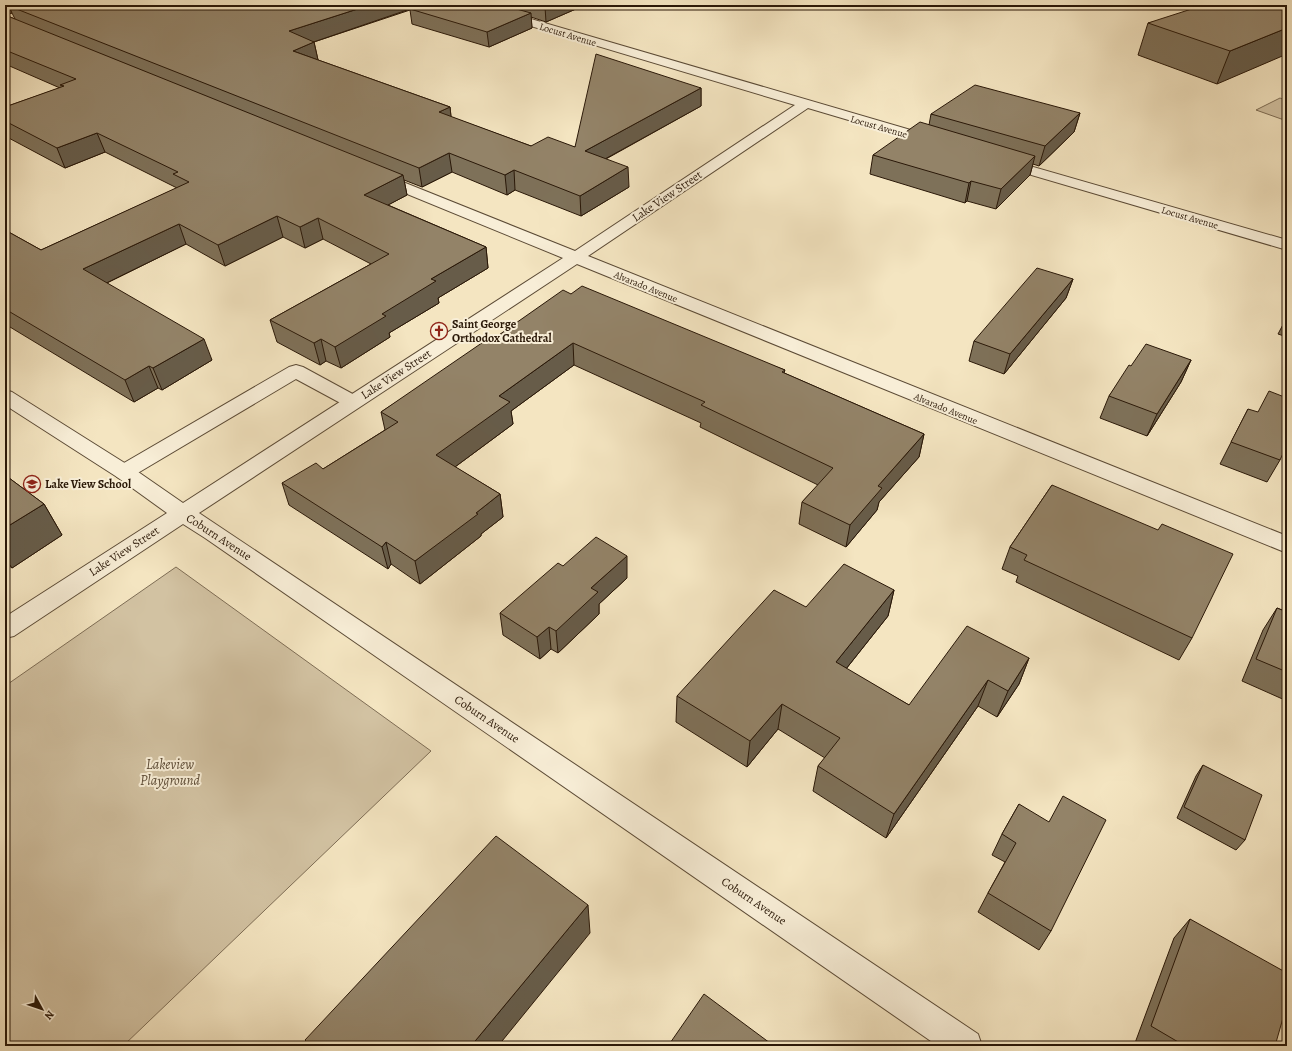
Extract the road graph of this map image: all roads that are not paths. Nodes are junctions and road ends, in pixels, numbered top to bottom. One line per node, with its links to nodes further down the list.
1 (471, 5): 4 (street, Locust Avenue)
2 (1216, 5): 3 (street)
3 (1287, 12)
4 (805, 104): 5 (street, Locust Avenue); 9 (street, Lake View Street)
5 (943, 144)
6 (989, 158): 8 (street, Locust Avenue)
7 (366, 172): 9 (street, Alvarado Avenue)
8 (1287, 245)
9 (576, 257): 11 (street, Lake View Street); 14 (street, Alvarado Avenue)
10 (5, 396): 12 (street, Coburn Avenue)
11 (353, 402): 12 (street); 13 (street, Lake View Street)
12 (124, 472): 13 (street, Coburn Avenue)
13 (182, 513): 15 (street, Lake View Street); 16 (street, Coburn Avenue)
14 (1287, 545)
15 (5, 629)
16 (966, 1046)

